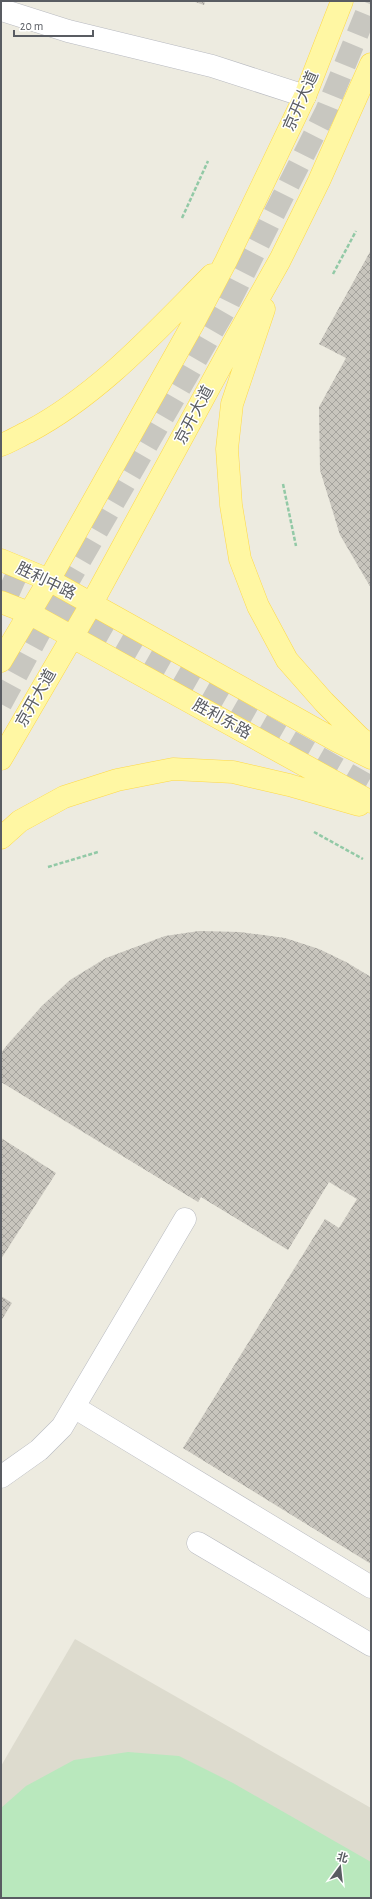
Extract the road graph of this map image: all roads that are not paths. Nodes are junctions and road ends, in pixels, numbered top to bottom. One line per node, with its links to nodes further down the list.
1 (342, 1): 4 (main road, 京开大道)
2 (1, 8): 4 (street)
3 (371, 64): 5 (main road, 京开大道)
4 (306, 96): 6 (main road, 京开大道)
5 (280, 260): 11 (main road, 京开大道); 15 (main road)
6 (226, 261): 7 (main road); 9 (main road, 京开大道)
7 (1, 446)
8 (1, 560): 9 (main road, 胜利中路)
9 (49, 580): 11 (main road, 胜利中路); 12 (main road, 京开大道)
10 (1, 602): 12 (main road)
11 (92, 603): 13 (main road, 京开大道); 16 (main road)
12 (29, 613): 13 (main road); 14 (main road, 京开大道)
13 (72, 637): 17 (main road, 京开大道); 18 (main road, 胜利东路)
14 (1, 662)
15 (371, 746)
16 (371, 758)
17 (1, 759)
18 (371, 802)
19 (371, 808): 20 (main road)
20 (1, 838)
21 (185, 1219): 22 (street)
22 (74, 1407): 23 (street); 25 (street)
23 (1, 1477)
24 (198, 1543): 26 (street)
25 (371, 1587)
26 (371, 1645)

